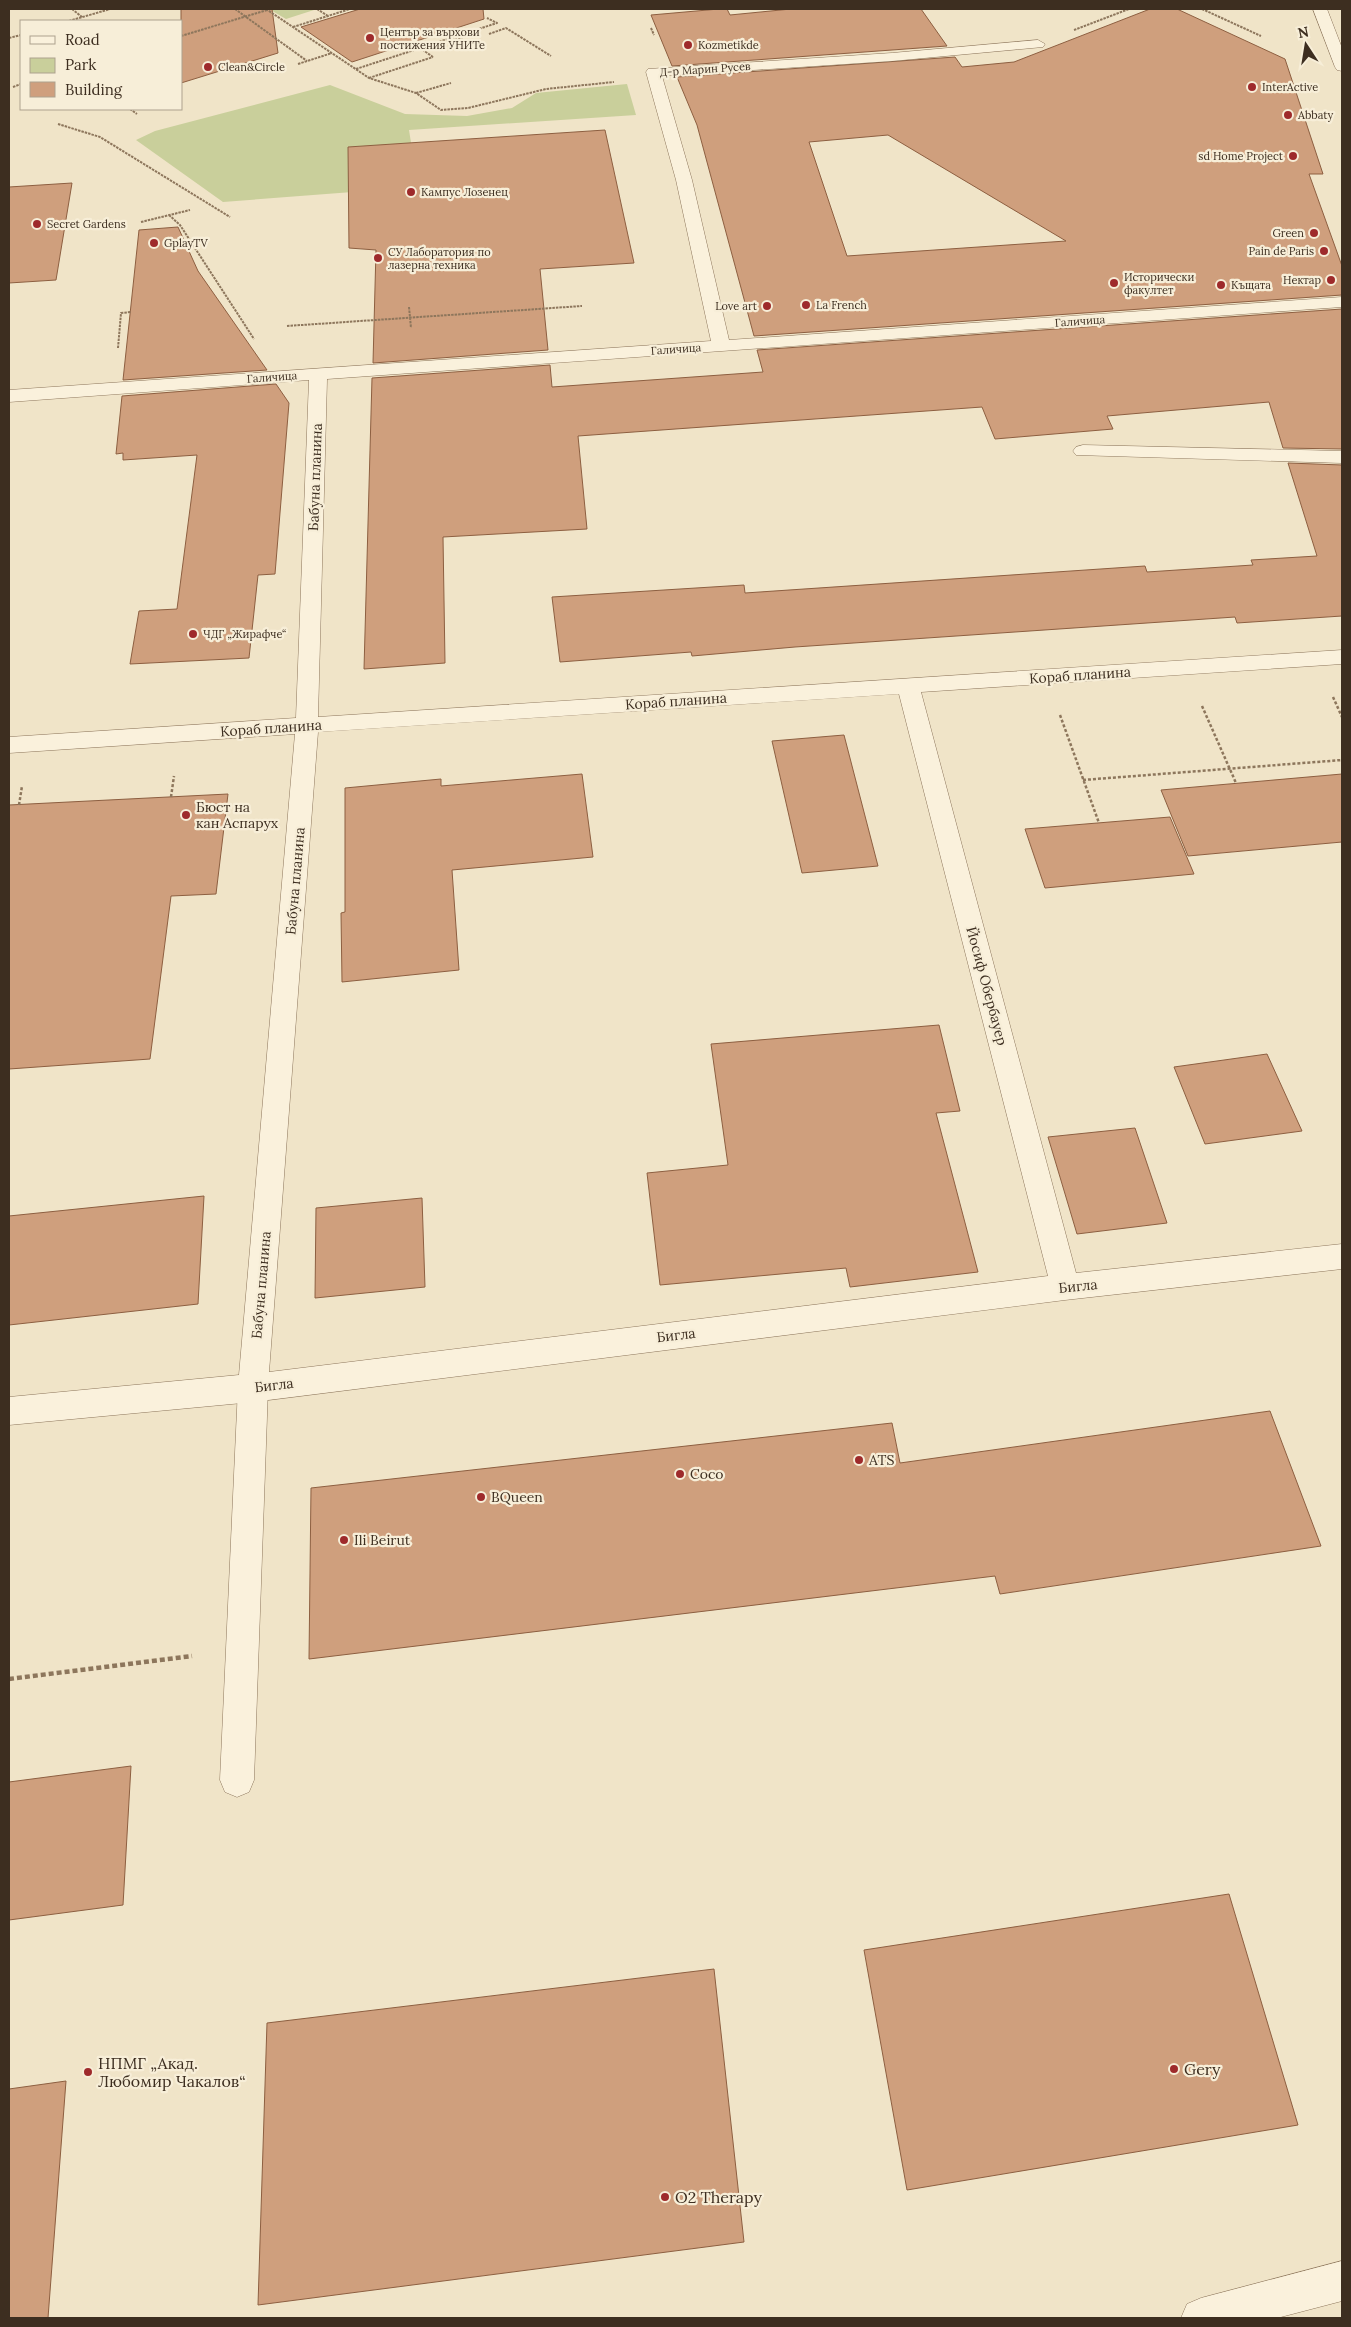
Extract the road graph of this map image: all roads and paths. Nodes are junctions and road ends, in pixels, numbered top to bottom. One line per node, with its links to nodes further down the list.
1 (72, 9): 12 (path)
2 (110, 9): 12 (path)
3 (235, 9): 10 (path)
4 (266, 9): 10 (path); 16 (path)
5 (317, 9): 11 (path)
6 (350, 9): 11 (path)
7 (1129, 9): 22 (path)
8 (1202, 9): 21 (path)
9 (1320, 9): 27 (street)
10 (245, 16): 20 (path); 25 (path)
11 (328, 16): 16 (path)
12 (83, 17): 14 (path)
13 (487, 18): 15 (path)
14 (72, 20)
15 (497, 23): 17 (path); 18 (path)
16 (292, 27): 23 (path)
17 (506, 28): 19 (path); 24 (path)
18 (472, 31): 28 (path); 29 (path)
19 (489, 34)
20 (182, 36)
21 (1261, 36)
22 (1038, 44): 45 (street, Д-р Марин Русев)
23 (332, 53): 25 (path); 28 (path)
24 (551, 56)
25 (307, 61): 26 (path)
26 (298, 64)
27 (1342, 67)
28 (355, 69): 29 (path)
29 (369, 78): 34 (path)
30 (622, 82): 34 (path)
31 (451, 83): 34 (path)
32 (20, 84): 33 (path)
33 (13, 87)
34 (416, 93)
35 (131, 110): 36 (path)
36 (137, 114)
37 (58, 124): 40 (path)
38 (190, 210): 39 (path)
39 (169, 215): 41 (path); 47 (path)
40 (230, 217)
41 (141, 222)
42 (1342, 302): 45 (street, Галичица)
43 (582, 306): 44 (path)
44 (287, 326)
45 (721, 346): 46 (street, Галичица)
46 (318, 374): 47 (street, Галичица); 55 (street, Бабуна планина)
47 (279, 377): 48 (street, Галичица)
48 (9, 396)
49 (1084, 451): 50 (street)
50 (1342, 457)
51 (1342, 657): 52 (street, Кораб планина)
52 (1185, 668): 53 (street, Кораб планина); 58 (path)
53 (1047, 677): 54 (street, Кораб планина); 59 (path)
54 (908, 686): 55 (street, Кораб планина); 65 (street, Йосиф Обербауер)
55 (307, 725): 56 (street, Кораб планина); 66 (street, Бабуна планина)
56 (9, 745)
57 (1342, 760): 58 (path)
58 (1229, 768): 59 (path); 60 (path)
59 (1083, 780): 63 (path)
60 (1236, 783)
61 (173, 786): 62 (path)
62 (171, 797)
63 (1099, 823)
64 (1342, 1257): 65 (street, Бигла)
65 (1065, 1287): 66 (street, Бигла)
66 (253, 1388): 67 (street, Бигла); 68 (street, Бабуна планина)
67 (9, 1411)
68 (241, 1650): 69 (path); 70 (street, Бабуна планина)
69 (9, 1679)
70 (236, 1780)
71 (1342, 2281): 72 (street)
72 (1201, 2318)

